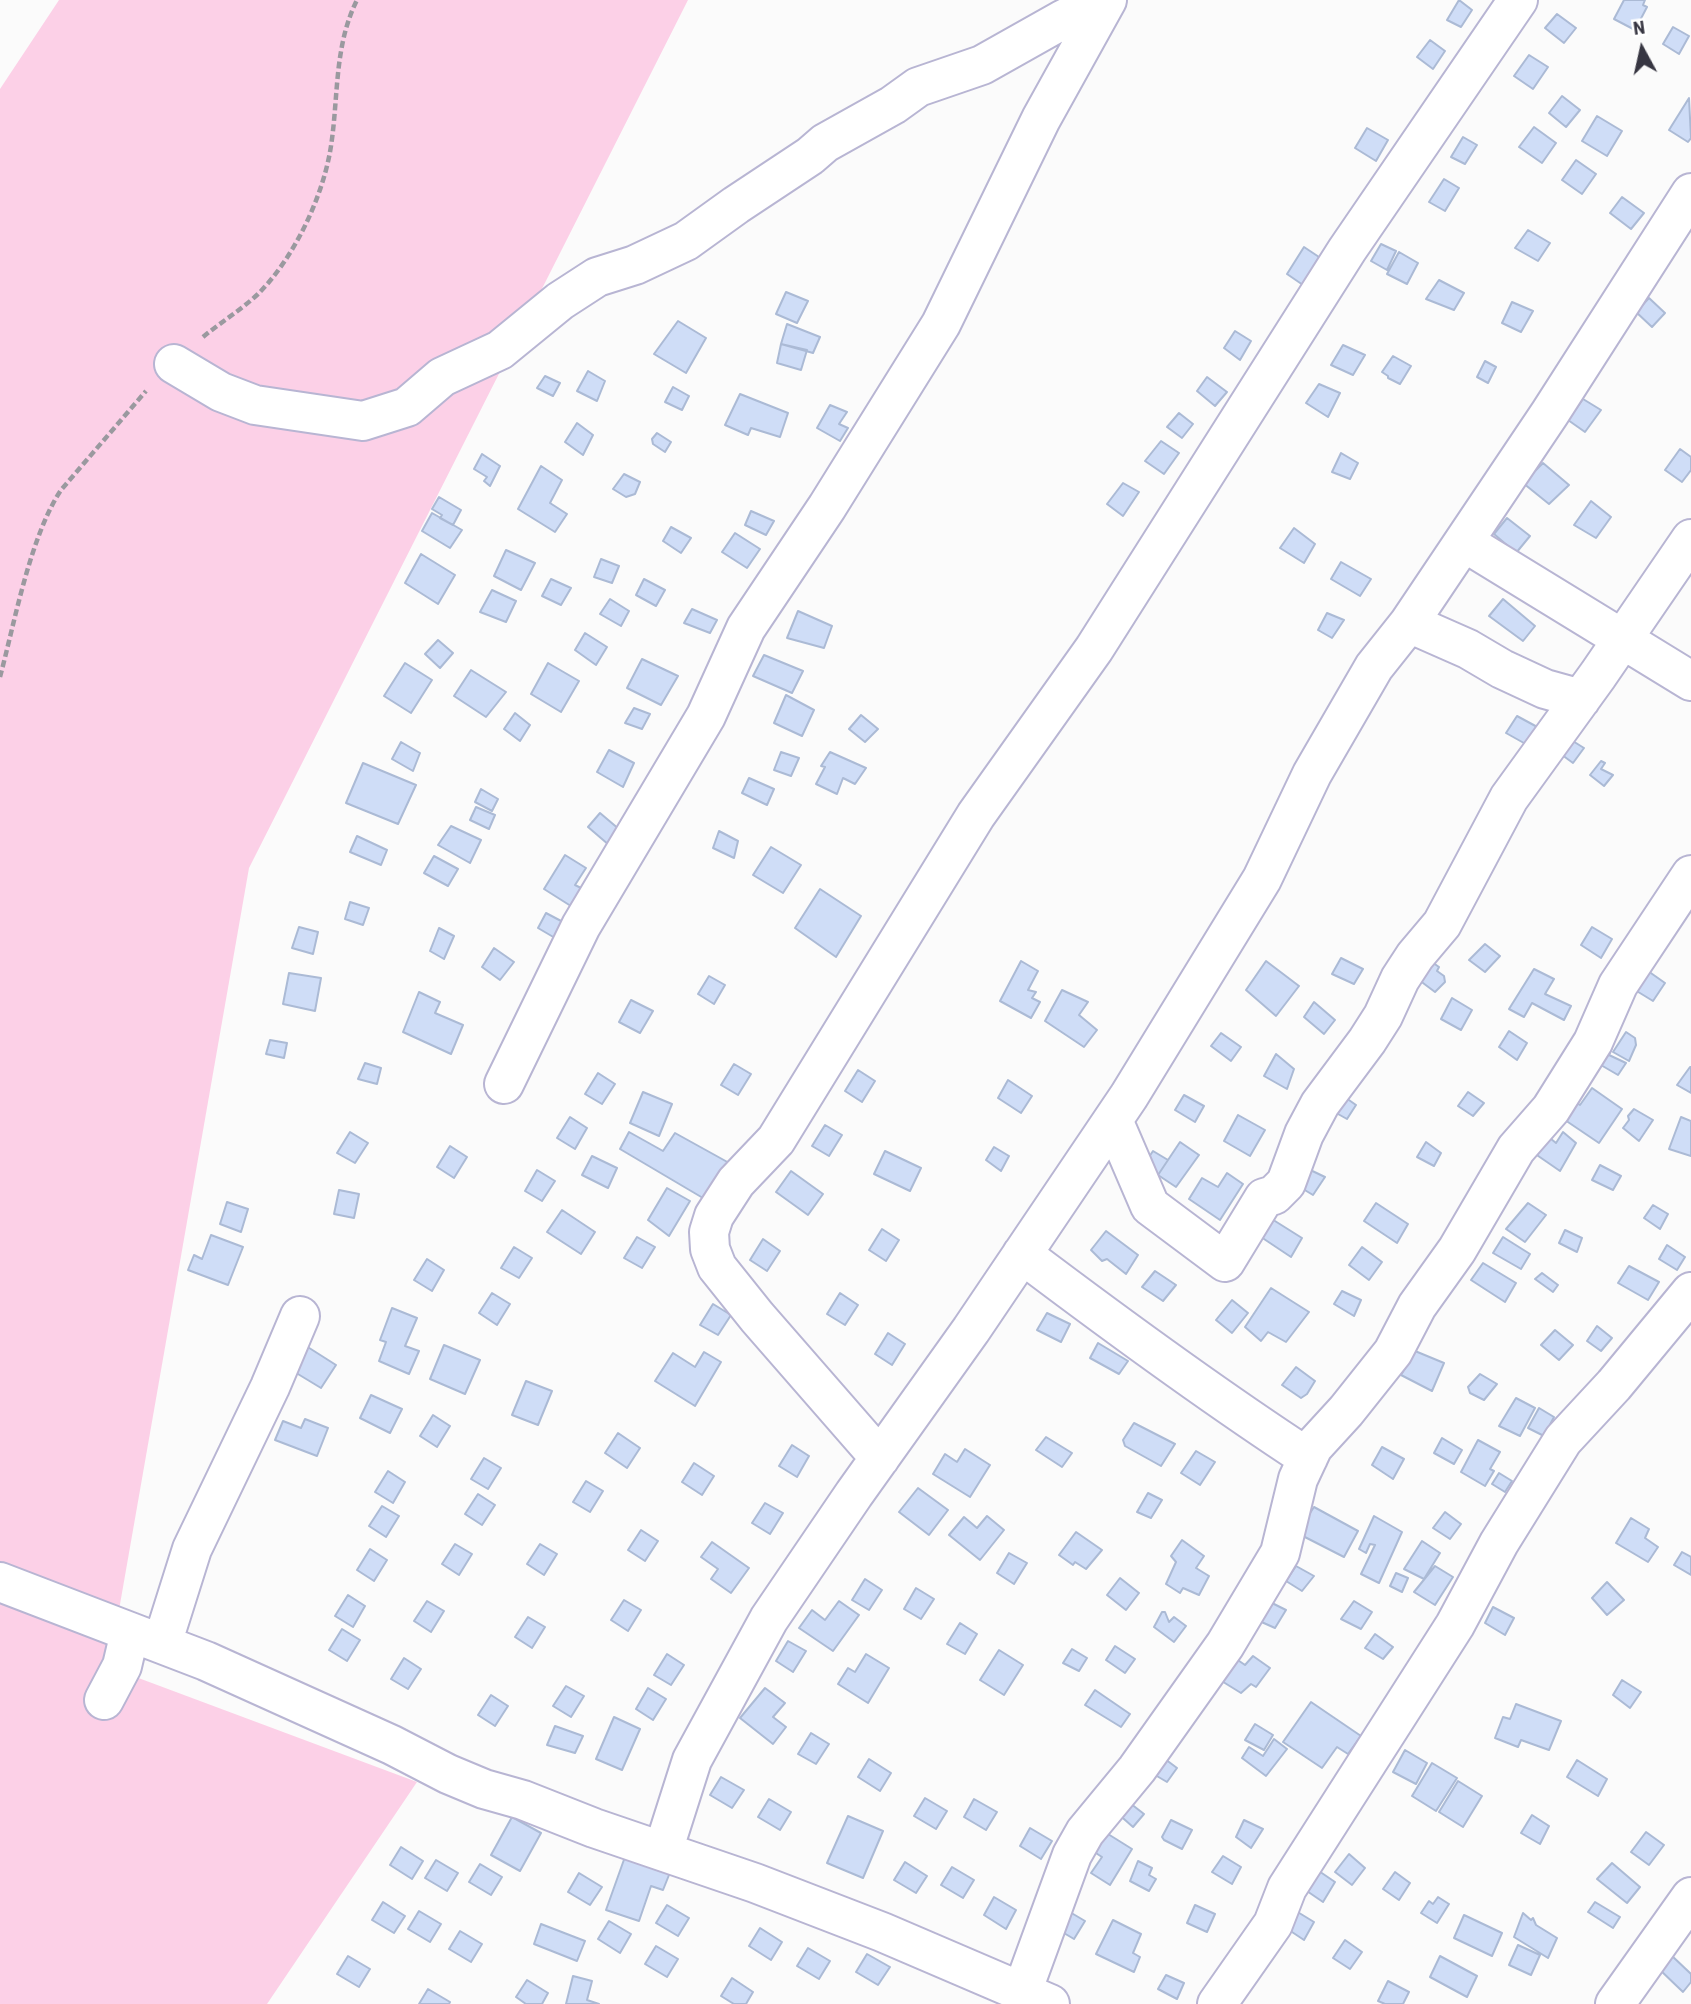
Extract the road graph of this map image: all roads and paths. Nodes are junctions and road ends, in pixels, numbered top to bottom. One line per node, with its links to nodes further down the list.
1 (1105, 0): 4 (street); 12 (street)
2 (1518, 0): 17 (street)
3 (1691, 193): 6 (street)
4 (174, 364)
5 (1691, 539): 8 (street)
6 (1464, 542): 7 (street); 8 (street)
7 (1409, 623): 10 (street); 13 (street)
8 (1623, 639): 9 (street); 10 (street)
9 (1691, 681)
10 (1581, 699): 13 (street)
11 (1691, 875): 18 (street)
12 (505, 1084)
13 (1113, 1120): 14 (street)
14 (1022, 1254): 17 (street); 18 (street)
15 (1691, 1292): 25 (street)
16 (300, 1316): 20 (street)
17 (880, 1458): 22 (street)
18 (1308, 1458): 24 (street)
19 (0, 1582): 20 (street)
20 (146, 1638): 21 (street); 22 (street)
21 (104, 1700)
22 (663, 1851): 24 (street)
23 (1691, 1897): 26 (street)
24 (1036, 1998)
25 (1217, 2004)
26 (1615, 2004)

